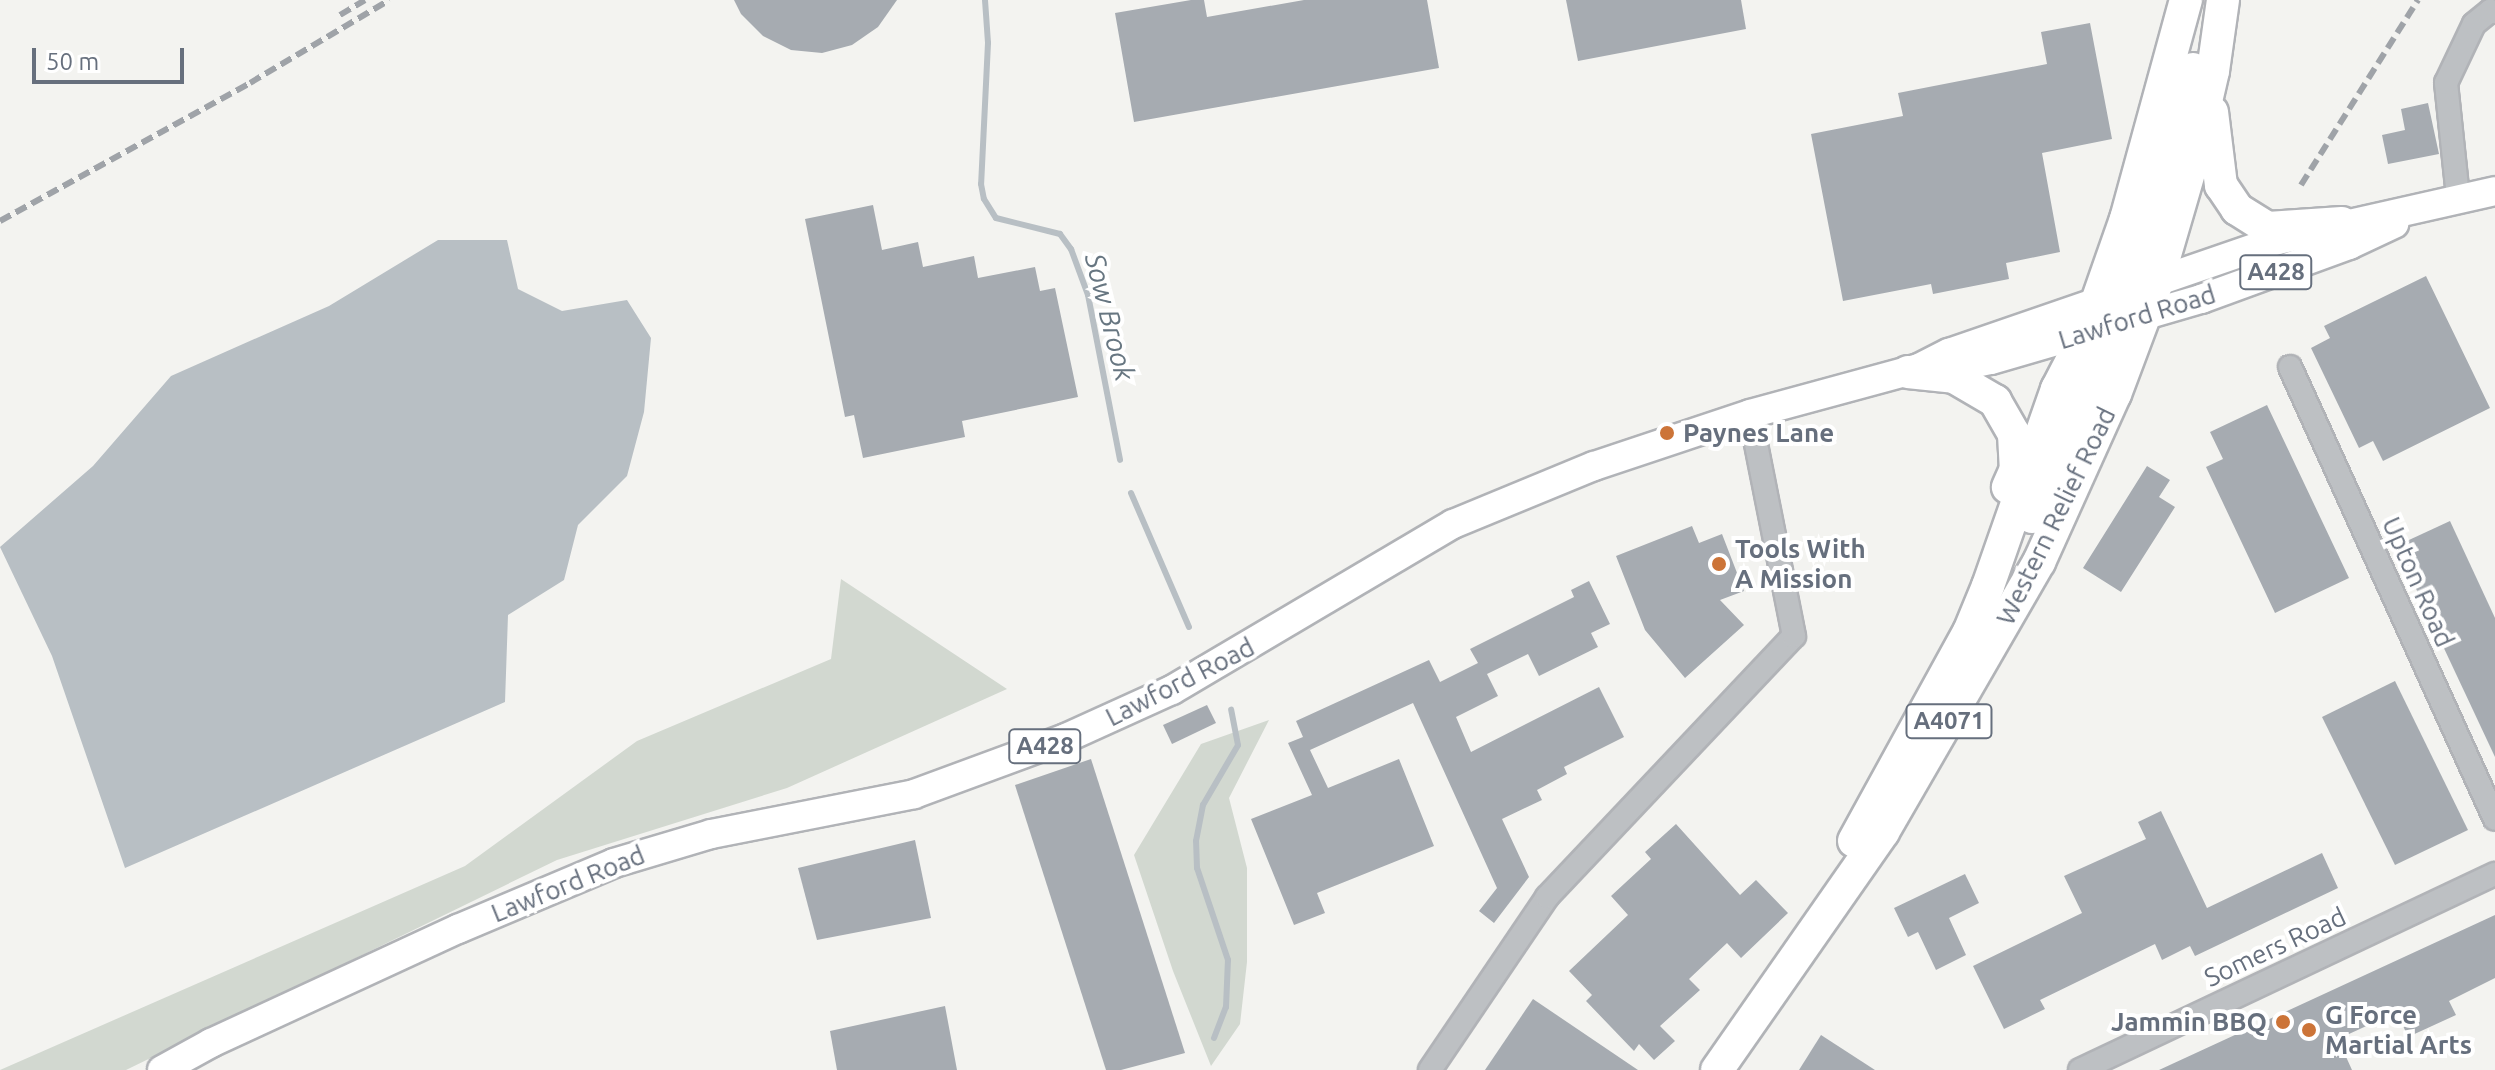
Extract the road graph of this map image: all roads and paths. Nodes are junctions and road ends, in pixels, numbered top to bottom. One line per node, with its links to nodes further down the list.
1 (2186, 0): 9 (highway, Western Relief Road / A4071)
2 (2211, 0): 9 (highway)
3 (2223, 0): 5 (highway, Western Relief Road / A4071)
4 (2495, 12): 7 (street)
5 (2210, 85): 8 (highway); 9 (highway, Western Relief Road / A4071)
6 (2495, 191): 7 (main road, Lawford Road / A428)
7 (2447, 200): 8 (main road, Lawford Road / A428); 9 (main road, Lawford Road / A428)
8 (2342, 223): 9 (main road, Lawford Road / A428)
9 (2118, 310): 11 (main road, Lawford Road / A428); 13 (highway, Western Relief Road / A4071); 16 (highway, Western Relief Road / A4071)
10 (2290, 367): 14 (street, Upton Road)
11 (1913, 370): 12 (main road, Lawford Road / A428); 13 (highway)
12 (1750, 414): 17 (main road, Lawford Road / A428); 18 (street)
13 (1969, 632): 16 (highway, Western Relief Road / A4071)
14 (2495, 819)
15 (2495, 874): 20 (street, Somers Road)
16 (1777, 984): 19 (highway, Western Relief Road / A4071)
17 (162, 1070)
18 (1430, 1070)
19 (1717, 1070)
20 (2080, 1070)

